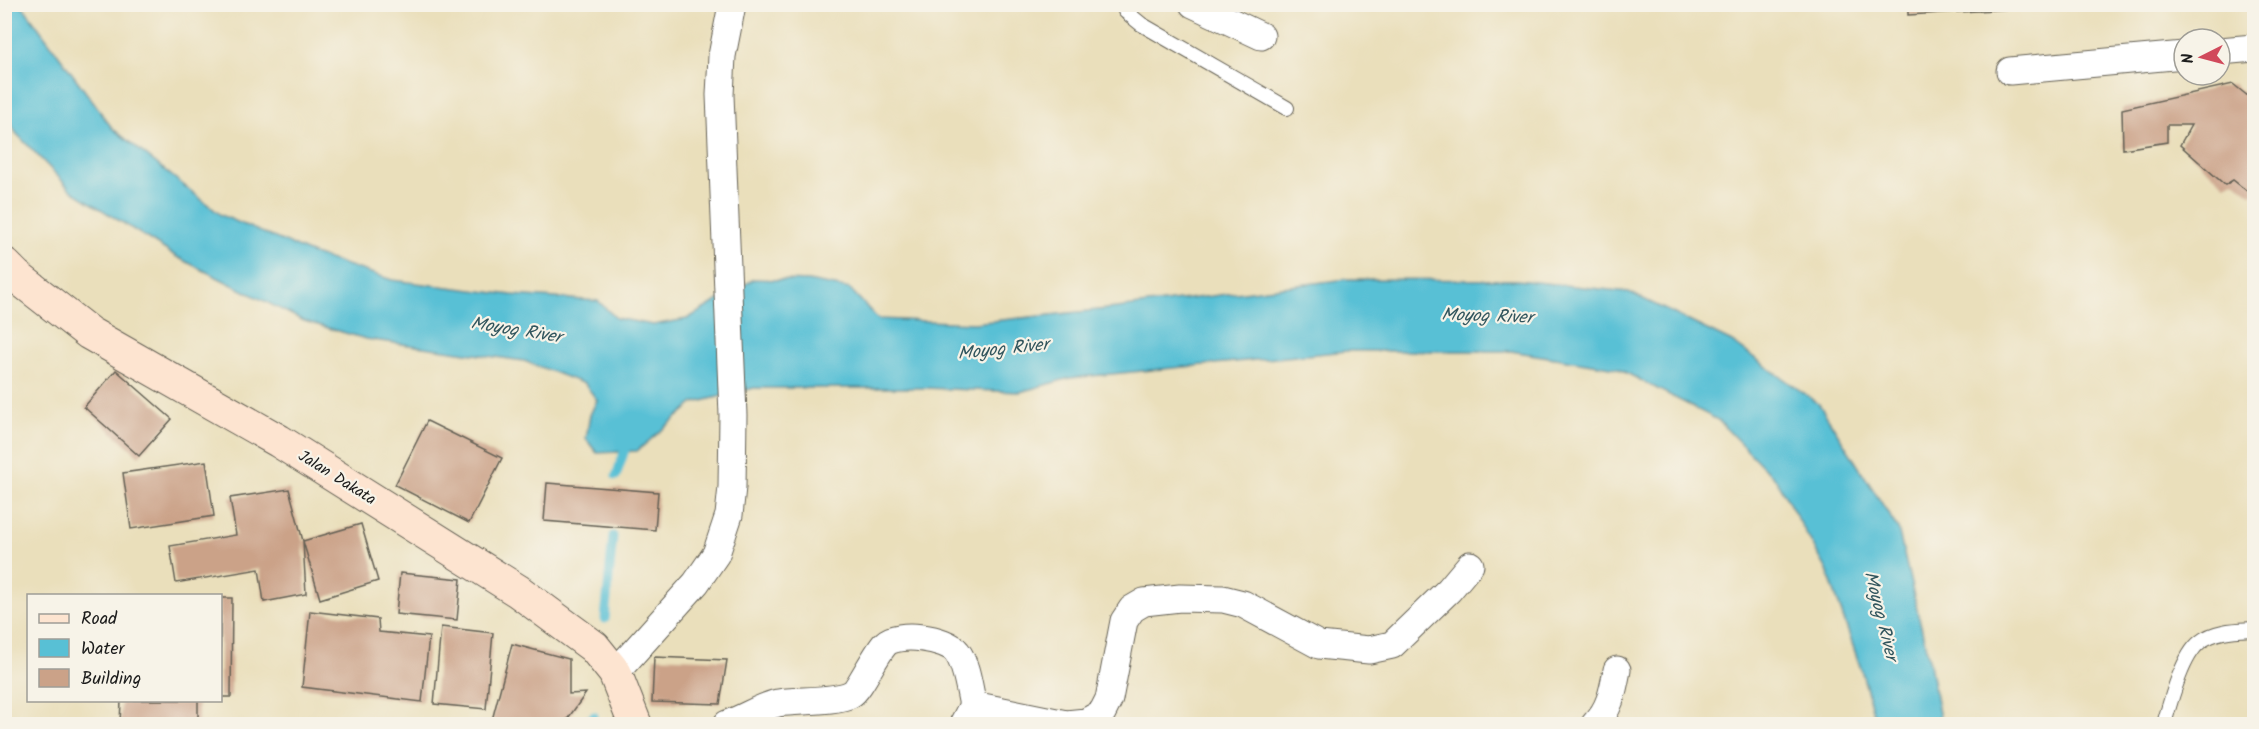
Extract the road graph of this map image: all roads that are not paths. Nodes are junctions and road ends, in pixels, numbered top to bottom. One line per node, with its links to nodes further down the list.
1 (1124, 4): 9 (lane)
2 (1193, 4): 4 (street)
3 (732, 10): 14 (street)
4 (1261, 36)
5 (2254, 48): 6 (street)
6 (2232, 50)
7 (2172, 56): 8 (street)
8 (2010, 71)
9 (1287, 108)
10 (4, 264): 14 (street, Jalan Dakata)
11 (1470, 565): 15 (street)
12 (2254, 629): 19 (lane)
13 (1617, 670): 18 (street)
14 (615, 673): 16 (street, Jalan Dakata)
15 (968, 715): 17 (street)
16 (635, 724)
17 (727, 724)
18 (1595, 724)
19 (2164, 724)

